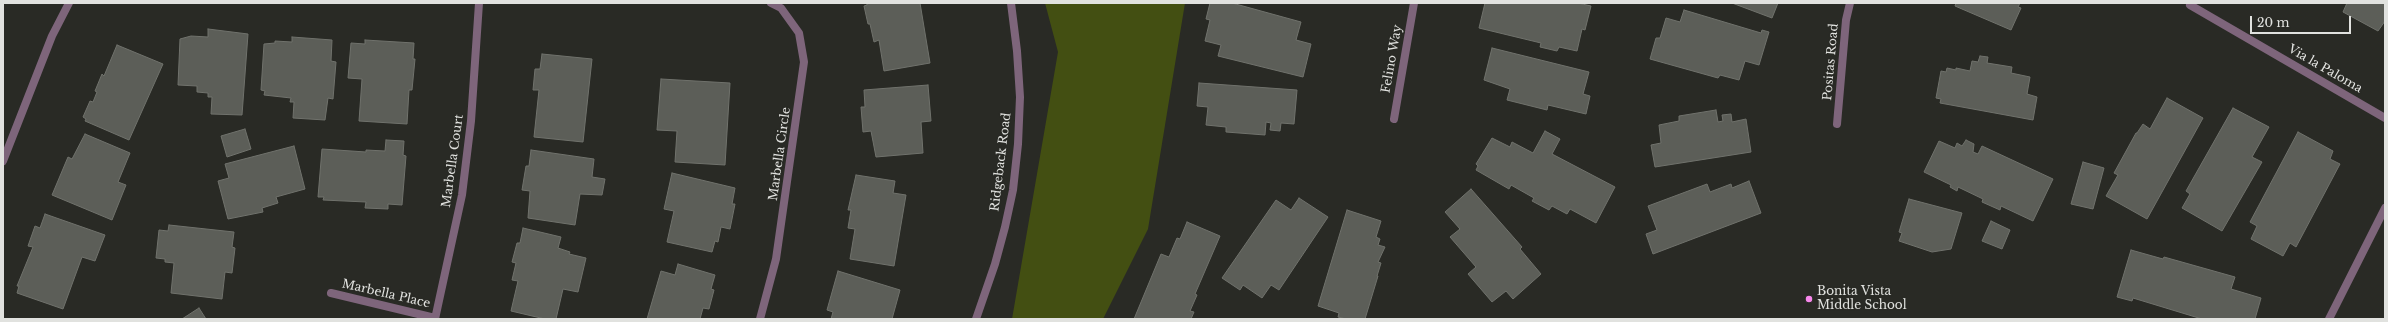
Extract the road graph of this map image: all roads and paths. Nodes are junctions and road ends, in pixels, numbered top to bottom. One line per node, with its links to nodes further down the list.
1 (69, 3): 11 (street)
2 (479, 3): 14 (street, Marbella Court)
3 (771, 3): 15 (street, Marbella Circle)
4 (1011, 3): 16 (street, Ridgeback Road)
5 (1414, 3): 9 (street, Felino Way)
6 (1850, 3): 10 (street, Positas Road)
7 (2190, 6): 8 (street, Via la Paloma)
8 (2385, 118)
9 (1394, 119)
10 (1837, 124)
11 (3, 161)
12 (2385, 208): 17 (street)
13 (331, 293): 14 (street, Marbella Place)
14 (435, 318)
15 (760, 319)
16 (976, 319)
17 (2329, 319)

